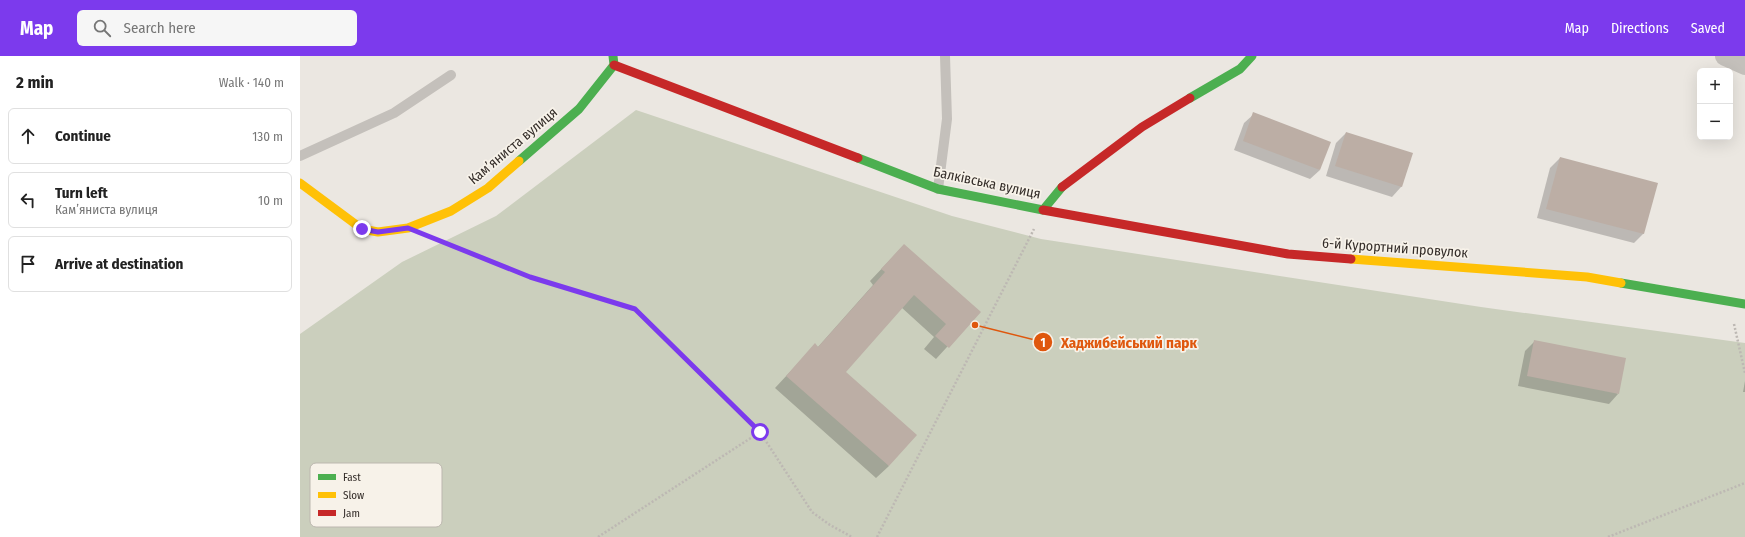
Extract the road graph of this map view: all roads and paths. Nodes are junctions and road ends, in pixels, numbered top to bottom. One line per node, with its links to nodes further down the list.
1 (944, 56): 9 (lane)
2 (1252, 56): 10 (street, Балківська вулиця)
3 (1725, 56): 5 (street)
4 (613, 61): 8 (street, Камʼяниста вулиця); 9 (street, Балківська вулиця)
5 (1745, 66)
6 (451, 75): 7 (lane)
7 (300, 156)
8 (300, 183)
9 (938, 189): 10 (street, Балківська вулиця)
10 (1043, 210): 12 (street, 6-й Курортний провулок); 19 (path)
11 (437, 239): 15 (path)
12 (1730, 302): 13 (street, 6-й Курортний провулок); 14 (path)
13 (1745, 304)
14 (1745, 373)
15 (760, 432): 17 (path); 18 (path)
16 (1745, 482): 20 (path)
17 (598, 537)
18 (852, 537)
19 (877, 537)
20 (1608, 537)

